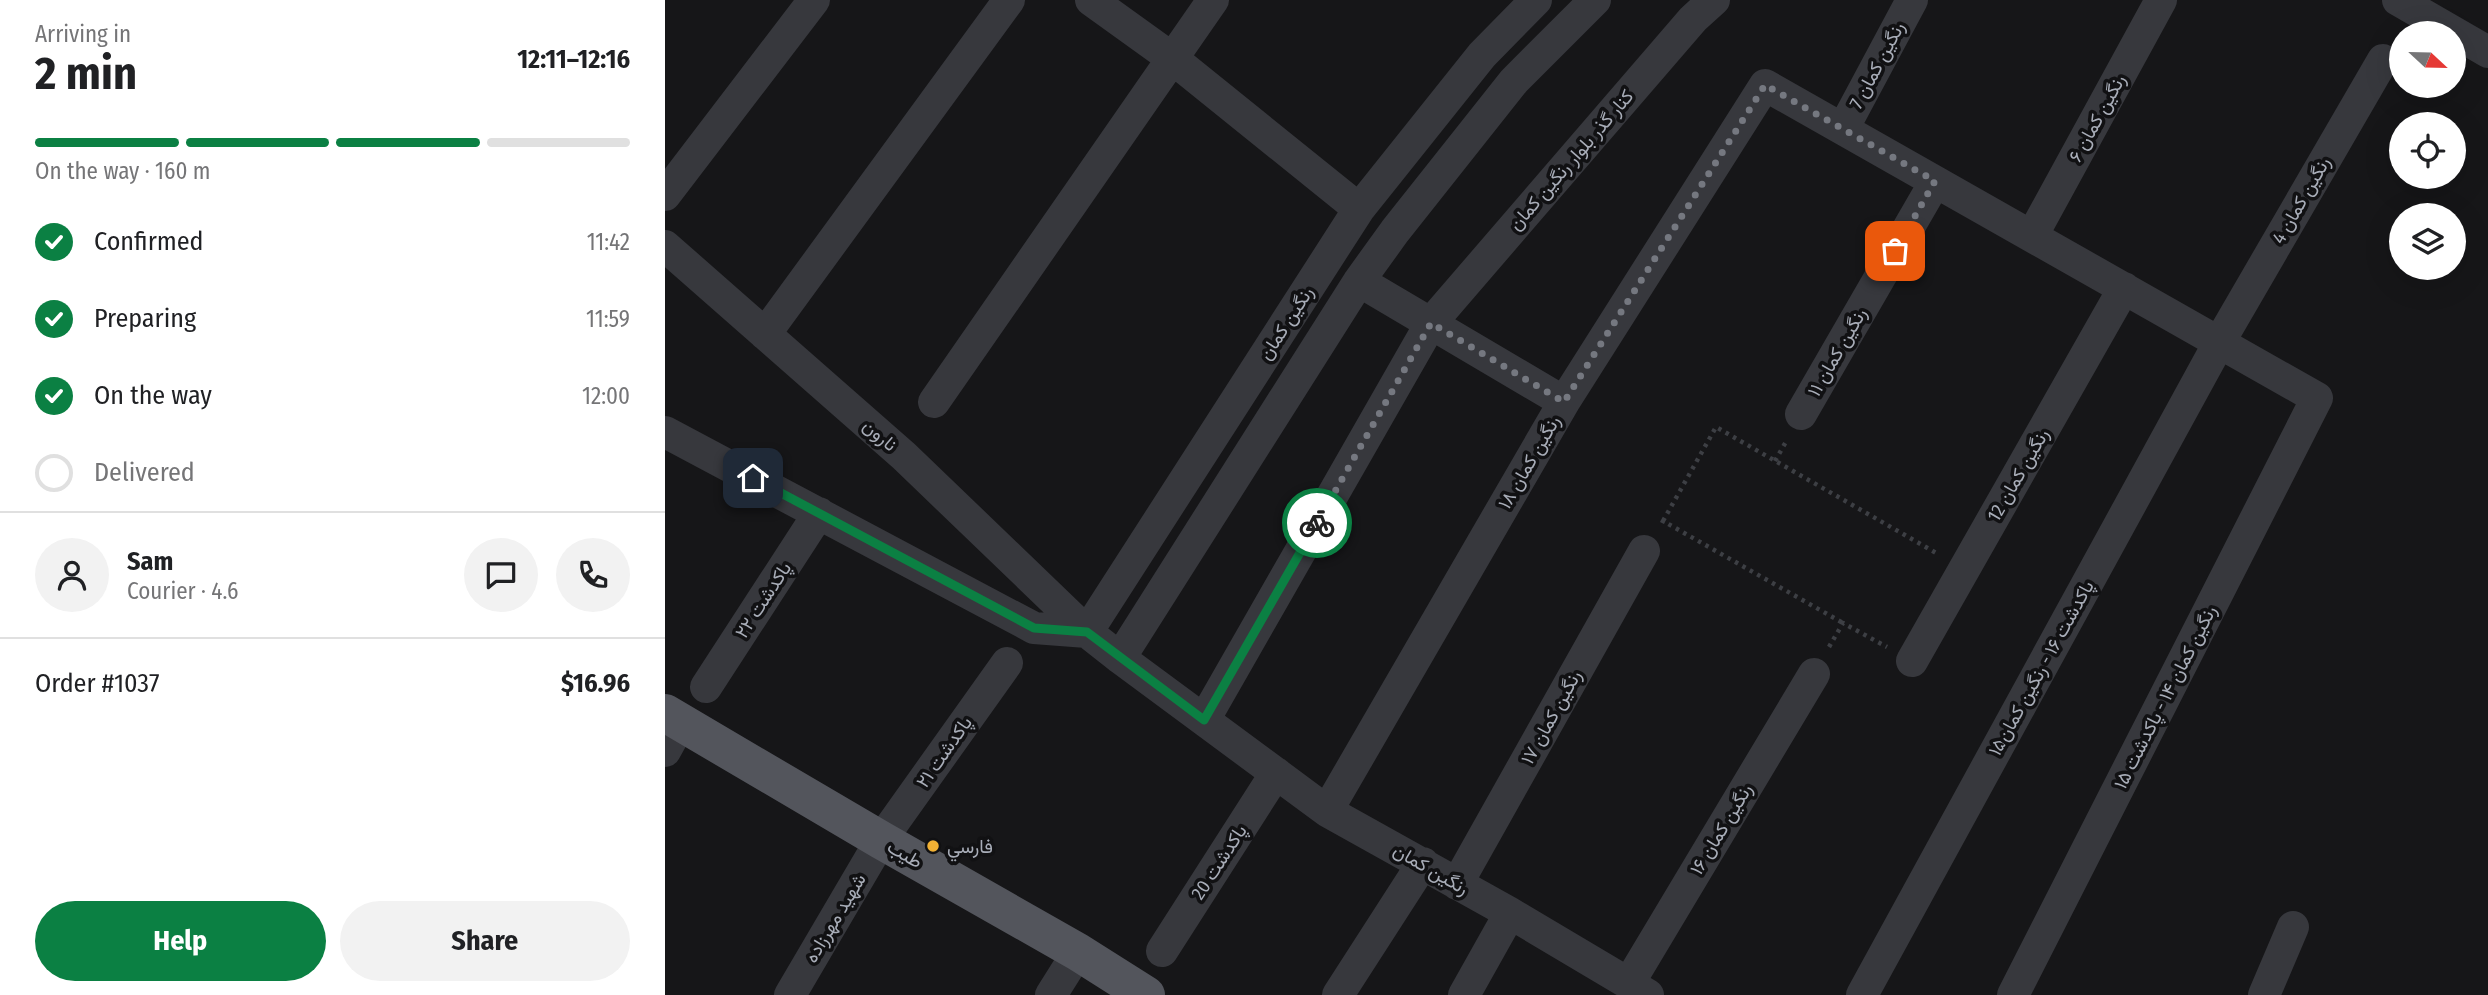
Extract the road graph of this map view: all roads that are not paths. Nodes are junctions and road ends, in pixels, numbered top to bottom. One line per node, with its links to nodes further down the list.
1 (814, 0): 16 (street)
2 (1009, 0): 23 (street)
3 (1091, 0): 12 (street)
4 (1213, 0): 12 (street)
5 (1536, 0): 17 (street, رنگین کمان)
6 (1595, 0): 20 (street, رنگین کمان)
7 (1714, 0): 22 (street, کنار گذر بلوار رنگین کمان)
8 (1912, 0): 14 (street, رنگین کمان 7)
9 (2161, 0): 18 (street, رنگین کمان ۶)
10 (2398, 0): 11 (street)
11 (2488, 52)
12 (1173, 59): 17 (street); 25 (street)
13 (2383, 60): 24 (street, رنگین کمان 4)
14 (1843, 129): 15 (street); 26 (street, رنگین کمان ۱۸)
15 (1935, 181): 18 (street); 27 (street, رنگین کمان ۱۱)
16 (665, 195)
17 (1359, 209): 31 (street, رنگین کمان)
18 (2032, 236): 21 (street)
19 (665, 246): 23 (street, نارون)
20 (1359, 281): 22 (street); 32 (street, رنگین کمان)
21 (2124, 289): 24 (street); 33 (street, رنگین کمان 12)
22 (1431, 323): 26 (street); 37 (street, کنار گذر بلوار رنگین کمان)
23 (765, 334): 31 (street, نارون)
24 (2220, 341): 54 (street, پاکدشت ۱۶ - رنگین کمان۱۵); 55 (street, رنگین کمان ۱۴ - پاکدشت ۱۵)
25 (934, 402)
26 (1564, 402): 40 (street, رنگین کمان ۱۸)
27 (1801, 414)
28 (665, 432): 29 (street)
29 (819, 513): 31 (street); 36 (street, پاکدشت ۲۲)
30 (1644, 551): 43 (street, رنگین کمان ۱۷)
31 (1087, 632): 32 (street, رنگین کمان)
32 (1120, 659): 37 (street, رنگین کمان)
33 (1912, 661)
34 (1007, 663): 41 (street, پاکدشت ۲۱)
35 (1814, 674): 48 (street, رنگین کمان ۱۶)
36 (706, 687)
37 (1204, 720): 39 (street, رنگین کمان)
38 (670, 729): 41 (main road, طیب)
39 (1276, 774): 40 (street, رنگین کمان); 46 (street, پاکدشت 20)
40 (1327, 811): 42 (street, رنگین کمان)
41 (881, 841): 47 (main road, طیب); 49 (street, شهید مهرزاده)
42 (1423, 863): 43 (street, رنگین کمان); 52 (street)
43 (1457, 884): 44 (street, رنگین کمان)
44 (1510, 913): 48 (street, رنگین کمان); 53 (street)
45 (2293, 928): 56 (street)
46 (1162, 951)
47 (1078, 952): 50 (street); 51 (main road, طیب)
48 (1639, 989)
49 (790, 995)
50 (1051, 995)
51 (1146, 995)
52 (1338, 995)
53 (1464, 995)
54 (1863, 995)
55 (2013, 995)
56 (2264, 995)

